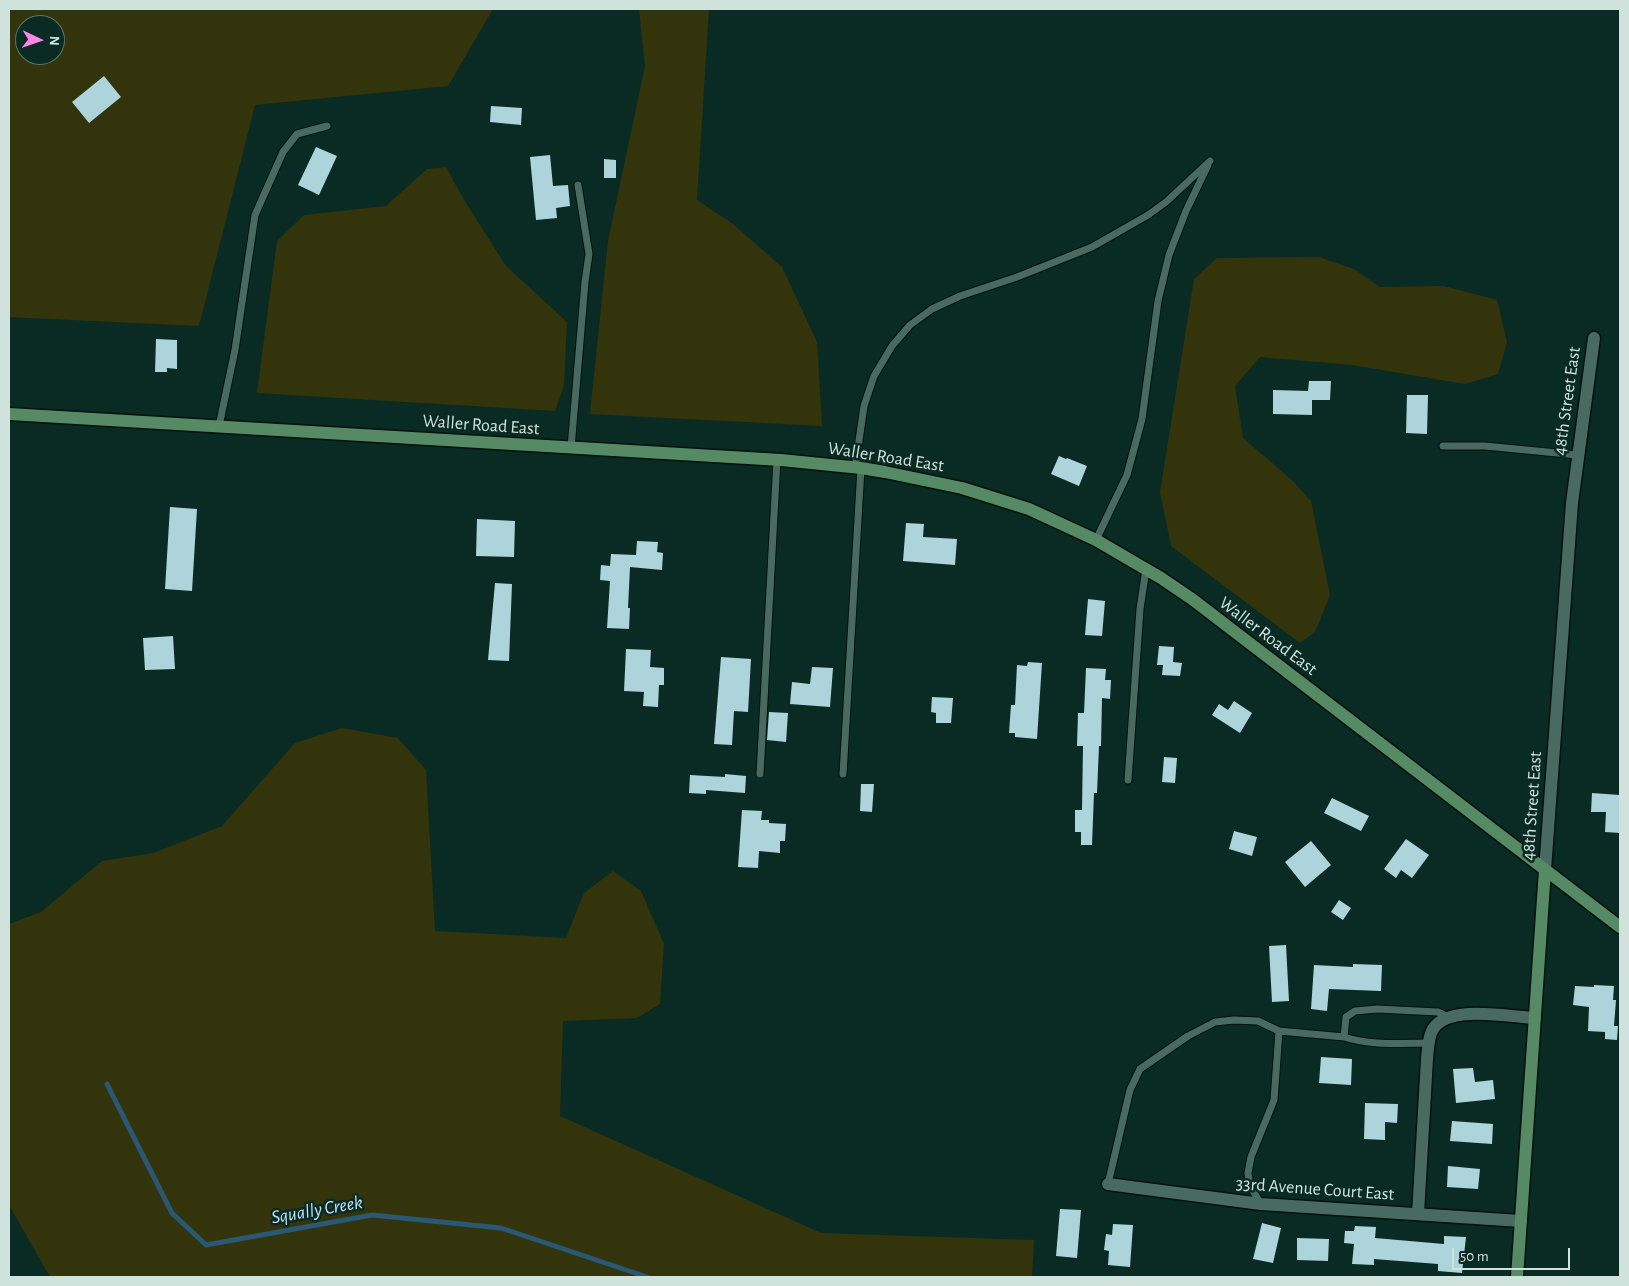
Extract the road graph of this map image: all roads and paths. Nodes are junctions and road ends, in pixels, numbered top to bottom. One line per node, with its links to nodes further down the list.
1 (327, 126): 5 (lane)
2 (578, 185): 7 (lane)
3 (1594, 338): 8 (street, 48th Street East)
4 (9, 414): 5 (street, Waller Road East)
5 (219, 426): 7 (street, Waller Road East)
6 (1443, 446): 8 (lane)
7 (571, 448): 9 (street, Waller Road East)
8 (1578, 455): 16 (street, 48th Street East)
9 (776, 460): 10 (street, Waller Road East); 13 (lane)
10 (858, 468): 11 (street, Waller Road East); 11 (lane); 14 (lane)
11 (1096, 540): 12 (street, Waller Road East)
12 (1146, 569): 15 (lane); 16 (street, Waller Road East)
13 (760, 774)
14 (843, 774)
15 (1128, 780)
16 (1545, 870): 17 (street, Waller Road East); 18 (street, 48th Street East)
17 (1620, 927)
18 (1535, 1018): 19 (street); 26 (street, 48th Street East)
19 (1444, 1020): 21 (lane); 22 (street)
20 (1279, 1031): 21 (lane); 23 (lane); 24 (lane)
21 (1344, 1036): 22 (lane)
22 (1429, 1043): 25 (street)
23 (1108, 1184): 24 (street, 33rd Avenue Court East)
24 (1262, 1204): 25 (street, 33rd Avenue Court East)
25 (1418, 1214): 26 (street, 33rd Avenue Court East)
26 (1521, 1222): 27 (street, 48th Street East)
27 (1517, 1277)

